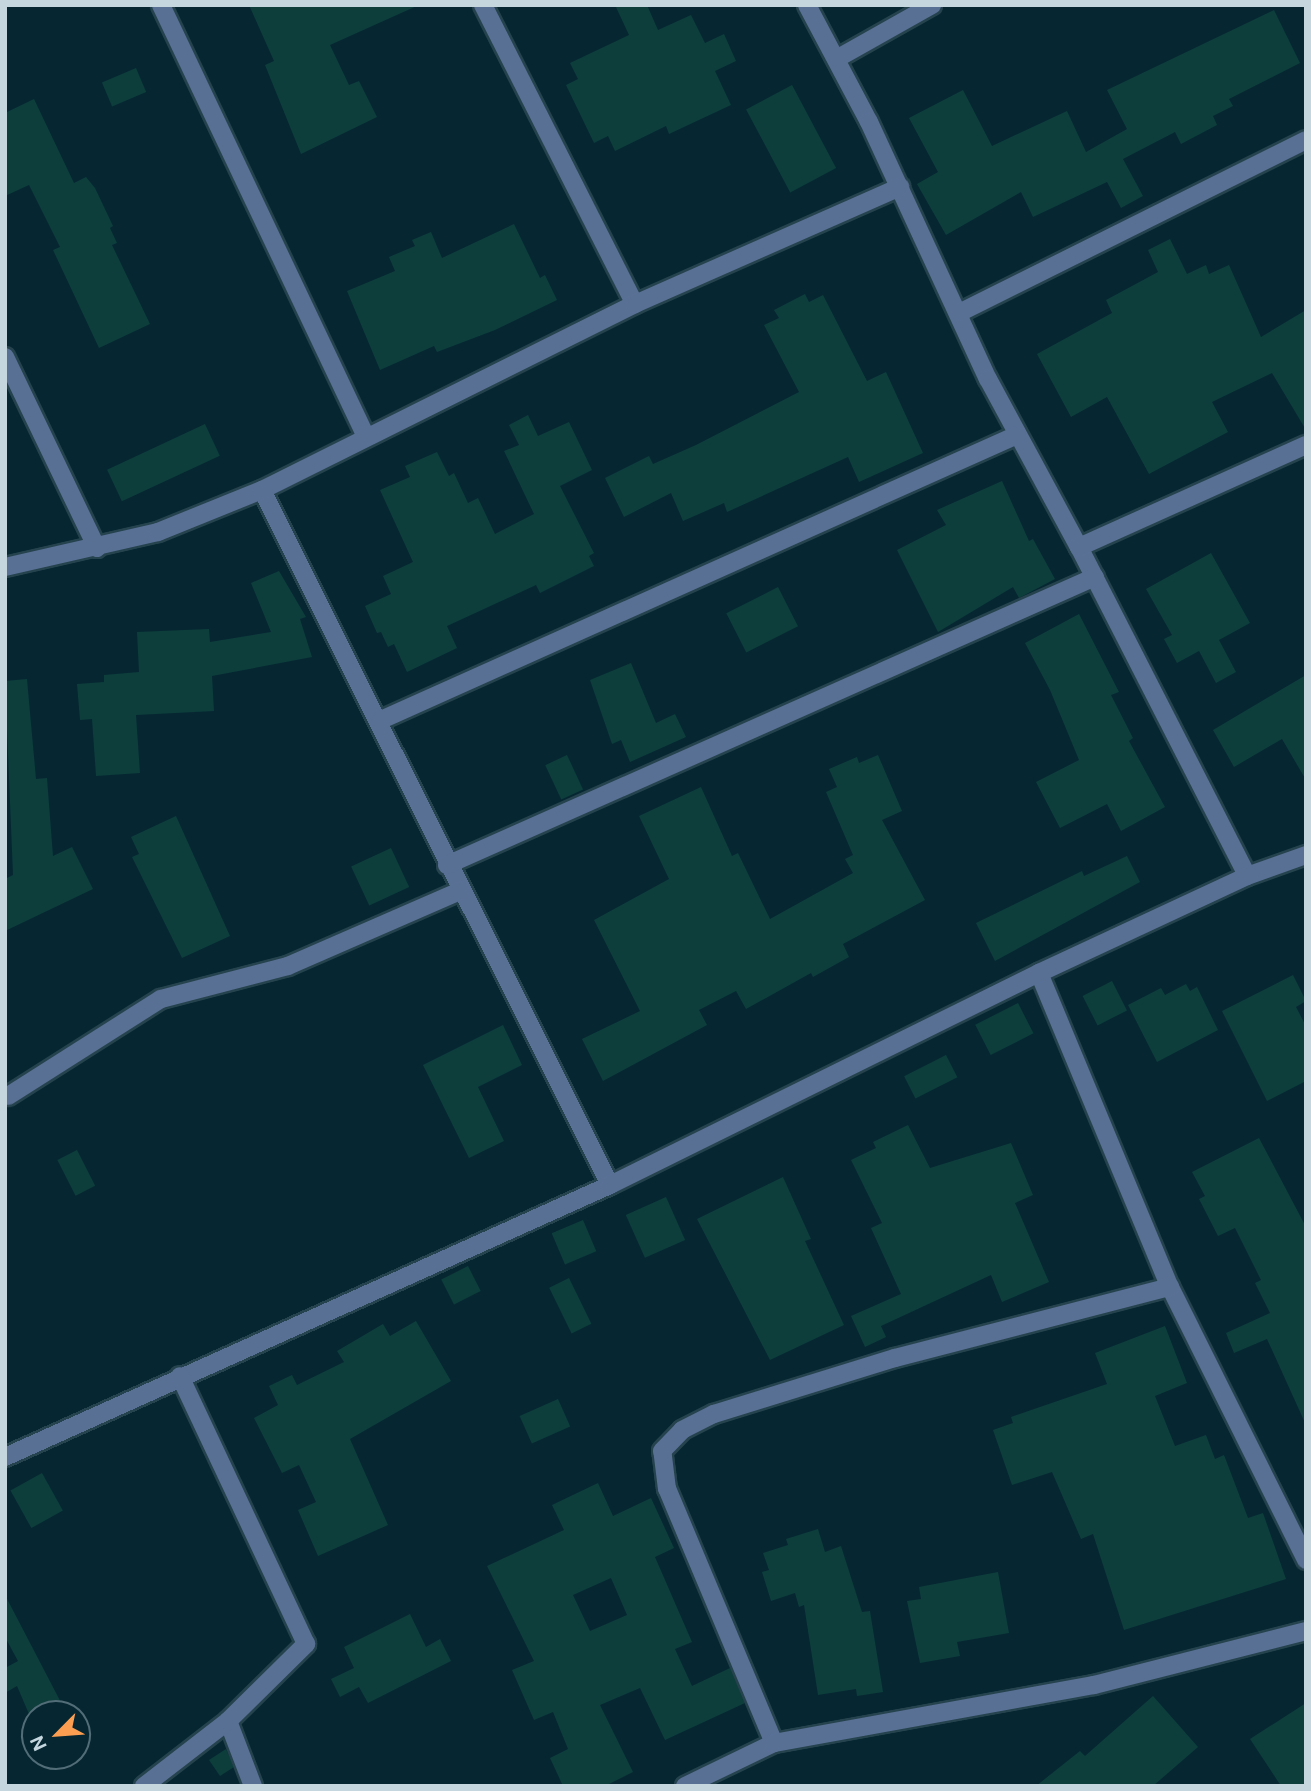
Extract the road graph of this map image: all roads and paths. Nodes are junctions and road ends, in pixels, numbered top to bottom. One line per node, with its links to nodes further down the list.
1 (161, 5): 12 (street)
2 (483, 5): 8 (street)
3 (807, 5): 5 (street)
4 (932, 5): 5 (street)
5 (838, 58): 7 (street)
6 (1306, 140): 9 (street)
7 (900, 187): 8 (street); 9 (street)
8 (635, 304): 12 (street)
9 (961, 312): 11 (street)
10 (5, 357): 16 (street)
11 (1017, 435): 15 (street); 19 (street)
12 (366, 437): 14 (street)
13 (1306, 445): 15 (street)
14 (262, 490): 16 (street); 19 (street)
15 (1079, 547): 18 (street)
16 (97, 548): 17 (street)
17 (5, 568)
18 (1095, 577): 21 (street); 22 (street)
19 (381, 720): 21 (street)
20 (1306, 855): 22 (street)
21 (447, 865): 23 (street)
22 (1247, 876): 24 (street)
23 (460, 891): 25 (street); 26 (street)
24 (1040, 973): 26 (street); 27 (street)
25 (8, 1096)
26 (610, 1185): 28 (street)
27 (1170, 1287): 30 (street); 33 (street)
28 (180, 1376): 29 (street); 32 (street)
29 (5, 1457)
30 (1306, 1560)
31 (1306, 1631): 33 (street)
32 (228, 1721): 34 (street); 35 (street)
33 (774, 1743): 36 (street)
34 (144, 1786)
35 (253, 1786)
36 (685, 1786)

